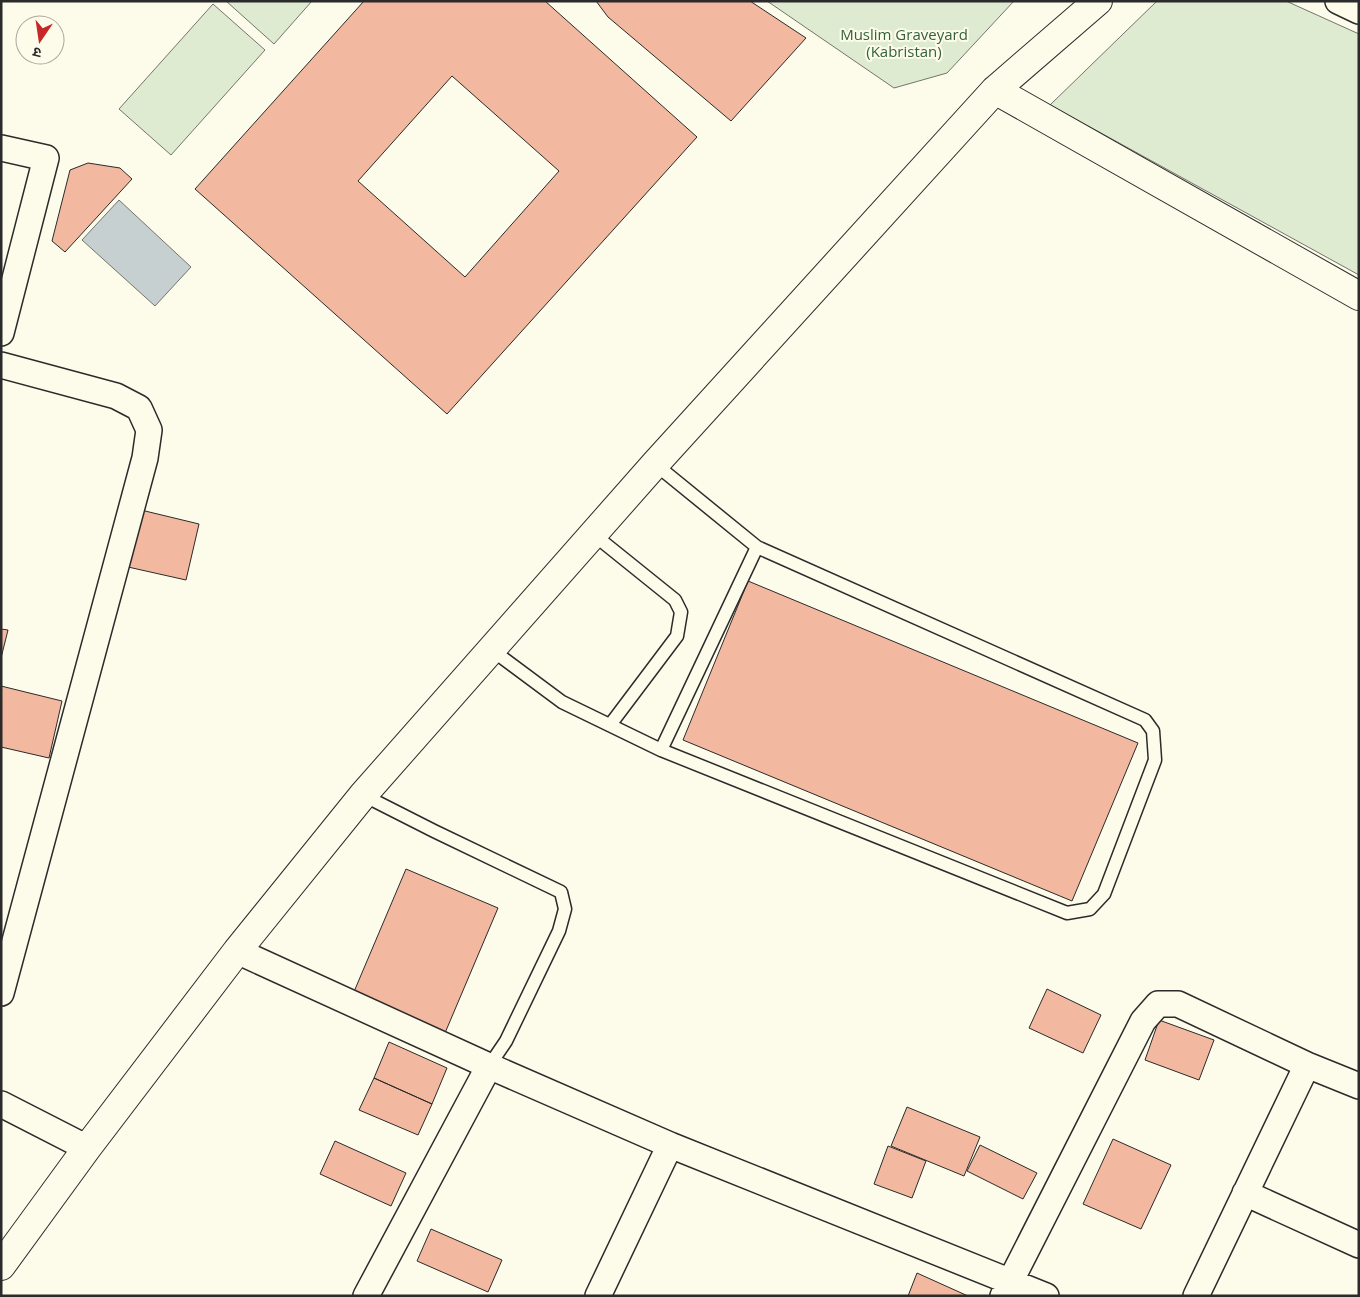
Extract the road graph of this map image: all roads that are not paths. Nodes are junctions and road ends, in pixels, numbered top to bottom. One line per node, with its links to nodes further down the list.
1 (1098, 1): 2 (street)
2 (995, 90): 4 (street); 7 (street)
3 (1, 148): 5 (street)
4 (1359, 296)
5 (1, 333)
6 (1, 365): 15 (street)
7 (655, 464): 8 (street); 9 (lane)
8 (593, 534): 10 (street); 11 (lane)
9 (757, 547): 12 (lane); 12 (lane)
10 (492, 650): 11 (lane); 13 (street)
11 (610, 726): 12 (lane)
12 (661, 750)
13 (363, 795): 14 (street); 17 (lane)
14 (237, 951): 17 (street); 21 (street)
15 (1, 993)
16 (1307, 1065): 18 (street); 22 (street); 25 (street)
17 (489, 1066): 20 (street); 26 (street)
18 (1359, 1086)
19 (1, 1104): 21 (street)
20 (670, 1145): 25 (street); 27 (street)
21 (87, 1148): 24 (street)
22 (1245, 1193): 23 (street); 29 (street)
23 (1359, 1245)
24 (1, 1266)
25 (1007, 1288): 28 (street)
26 (366, 1296)
27 (598, 1296)
28 (1046, 1296)
29 (1196, 1296)

